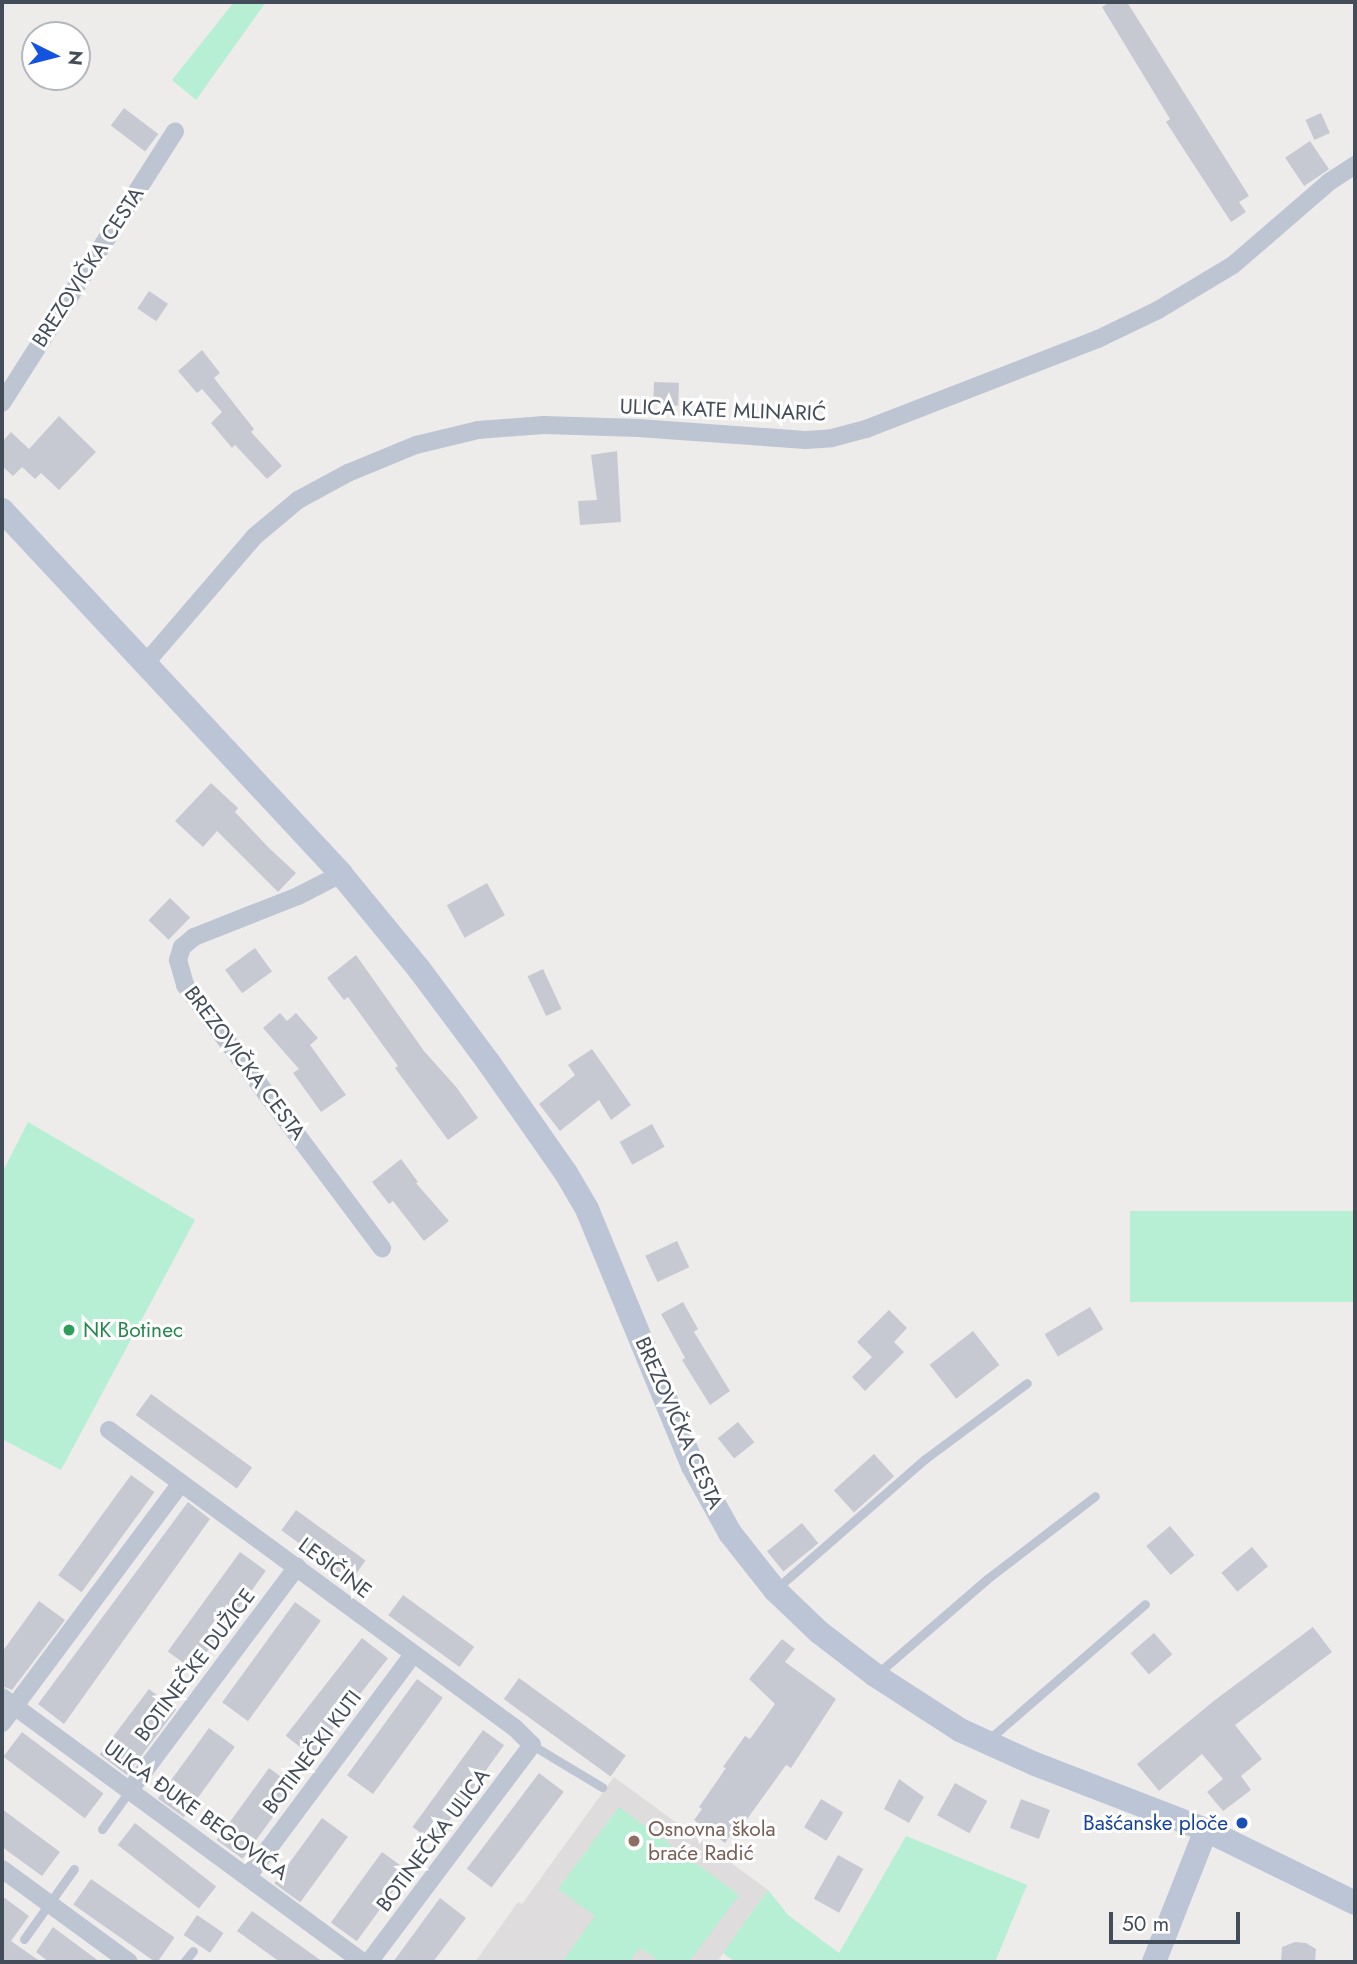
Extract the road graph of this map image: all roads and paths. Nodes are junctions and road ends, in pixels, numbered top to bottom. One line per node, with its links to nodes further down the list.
1 (175, 131): 3 (street, BREZOVIČKA CESTA)
2 (1355, 165): 5 (street, ULICA KATE MLINARIĆ)
3 (2, 403)
4 (2, 510): 5 (main road, BREZOVIČKA CESTA)
5 (144, 665): 6 (main road, BREZOVIČKA CESTA)
6 (341, 874): 7 (street, BREZOVIČKA CESTA); 13 (main road, BREZOVIČKA CESTA)
7 (382, 1248)
8 (1027, 1383): 13 (lane)
9 (109, 1430): 10 (street, LESIČINE)
10 (181, 1483): 12 (street, LESIČINE); 17 (street)
11 (1095, 1496): 16 (lane)
12 (297, 1567): 15 (street, LESIČINE); 22 (street, BOTINEČKE DUŽICE)
13 (775, 1590): 16 (main road, BREZOVIČKA CESTA)
14 (1144, 1604): 19 (lane)
15 (413, 1656): 20 (street, LESIČINE); 27 (street, BOTINEČKI KUTI)
16 (875, 1675): 19 (main road, BREZOVIČKA CESTA)
17 (8, 1702): 18 (street); 22 (street, ULICA ĐUKE BEGOVIĆA)
18 (2, 1723)
19 (985, 1743): 24 (main road, BREZOVIČKA CESTA)
20 (532, 1745): 21 (lane); 35 (street, BOTINEČKA ULICA)
21 (603, 1787)
22 (130, 1790): 23 (lane); 27 (street, ULICA ĐUKE BEGOVIĆA)
23 (102, 1829)
24 (1206, 1830): 28 (main road, BREZOVIČKA CESTA); 36 (main road)
25 (2, 1869): 29 (street)
26 (74, 1869): 29 (lane)
27 (248, 1875): 34 (street, ULICA ĐUKE BEGOVIĆA)
28 (1355, 1903)
29 (49, 1904): 30 (lane); 32 (street)
30 (24, 1939)
31 (193, 1951): 33 (lane)
32 (129, 1962)
33 (184, 1962)
34 (363, 1962)
35 (369, 1962)
36 (1154, 1962)

